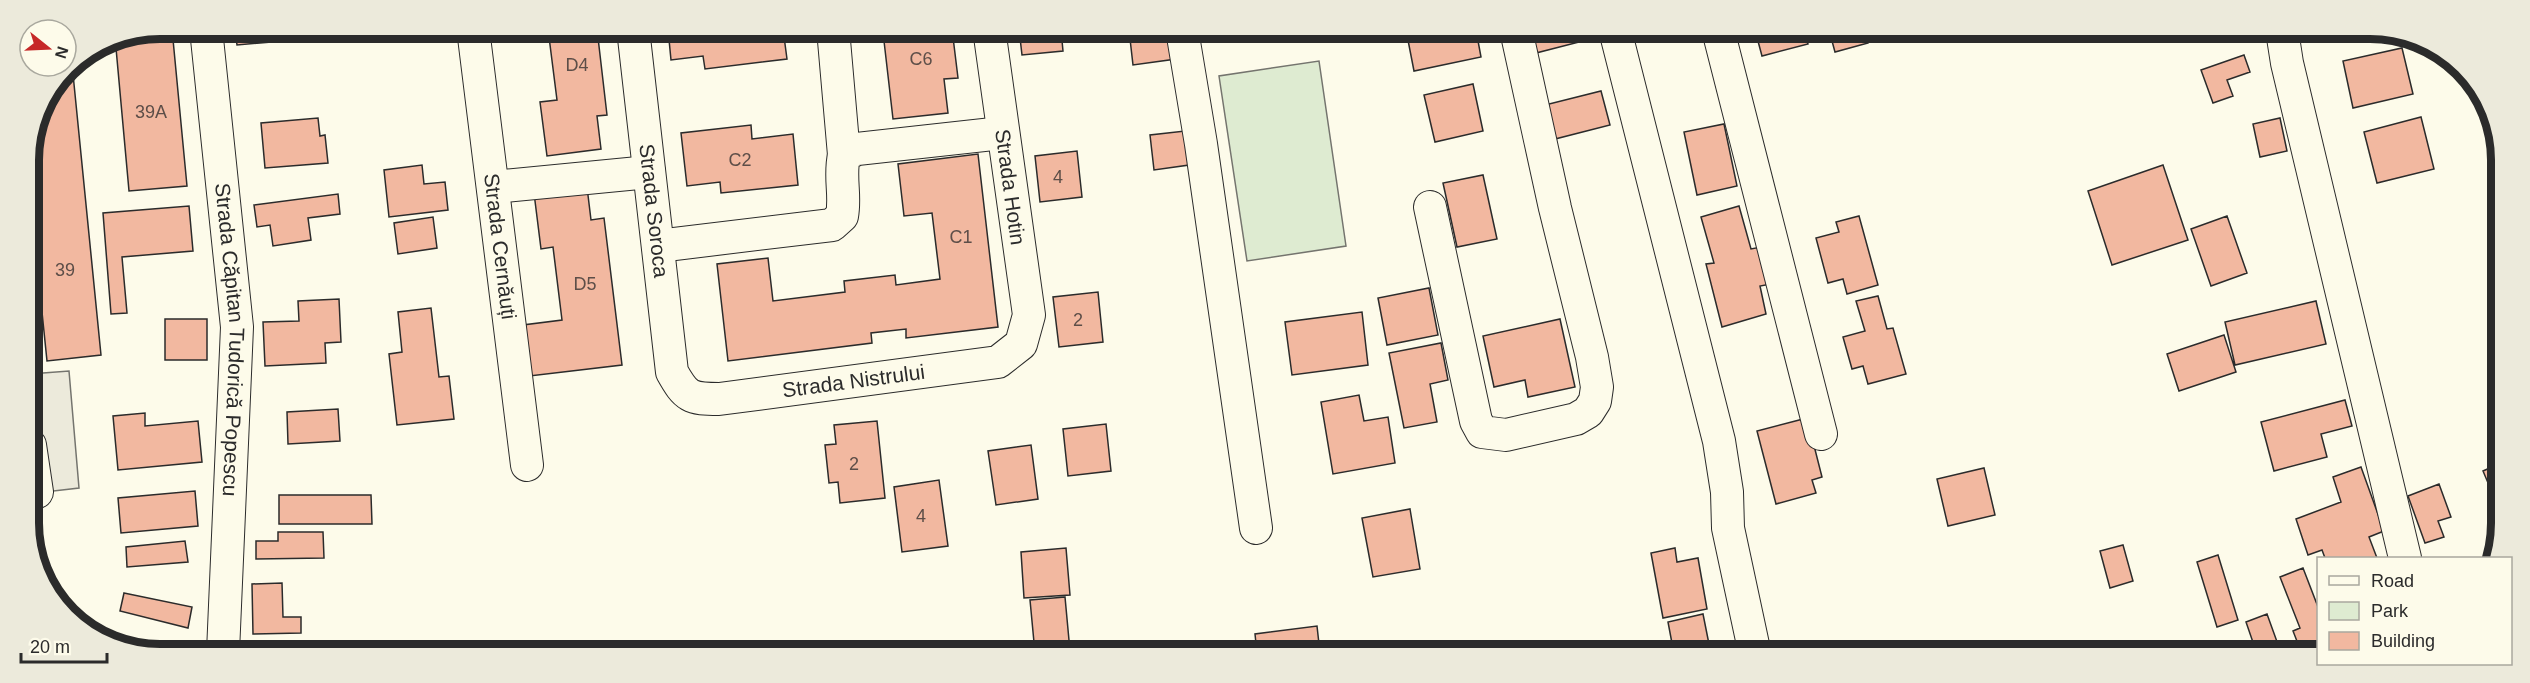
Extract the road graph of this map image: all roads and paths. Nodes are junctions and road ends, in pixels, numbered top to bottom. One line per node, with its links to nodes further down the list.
1 (207, 39): 23 (street, Strada Căpitan Tudorică Popescu)
2 (474, 39): 14 (street, Strada Cernăuți)
3 (634, 39): 13 (street, Strada Soroca)
4 (834, 39): 12 (street)
5 (990, 39): 11 (street, Strada Hotin)
6 (1184, 39): 21 (street)
7 (1518, 39): 15 (street)
8 (1617, 39): 24 (street)
9 (1720, 39): 19 (street)
10 (2283, 39): 22 (street)
11 (1002, 133): 12 (street); 17 (street, Strada Hotin)
12 (844, 155): 16 (street)
13 (649, 172): 14 (street); 16 (street, Strada Soroca)
14 (493, 187): 20 (street, Strada Cernăuți)
15 (1430, 207)
16 (658, 246): 18 (street, Strada Soroca)
17 (1021, 344): 18 (street, Strada Nistrului)
18 (682, 390)
19 (1821, 435)
20 (526, 465)
21 (1256, 528)
22 (2405, 557)
23 (223, 644)
24 (1753, 644)

